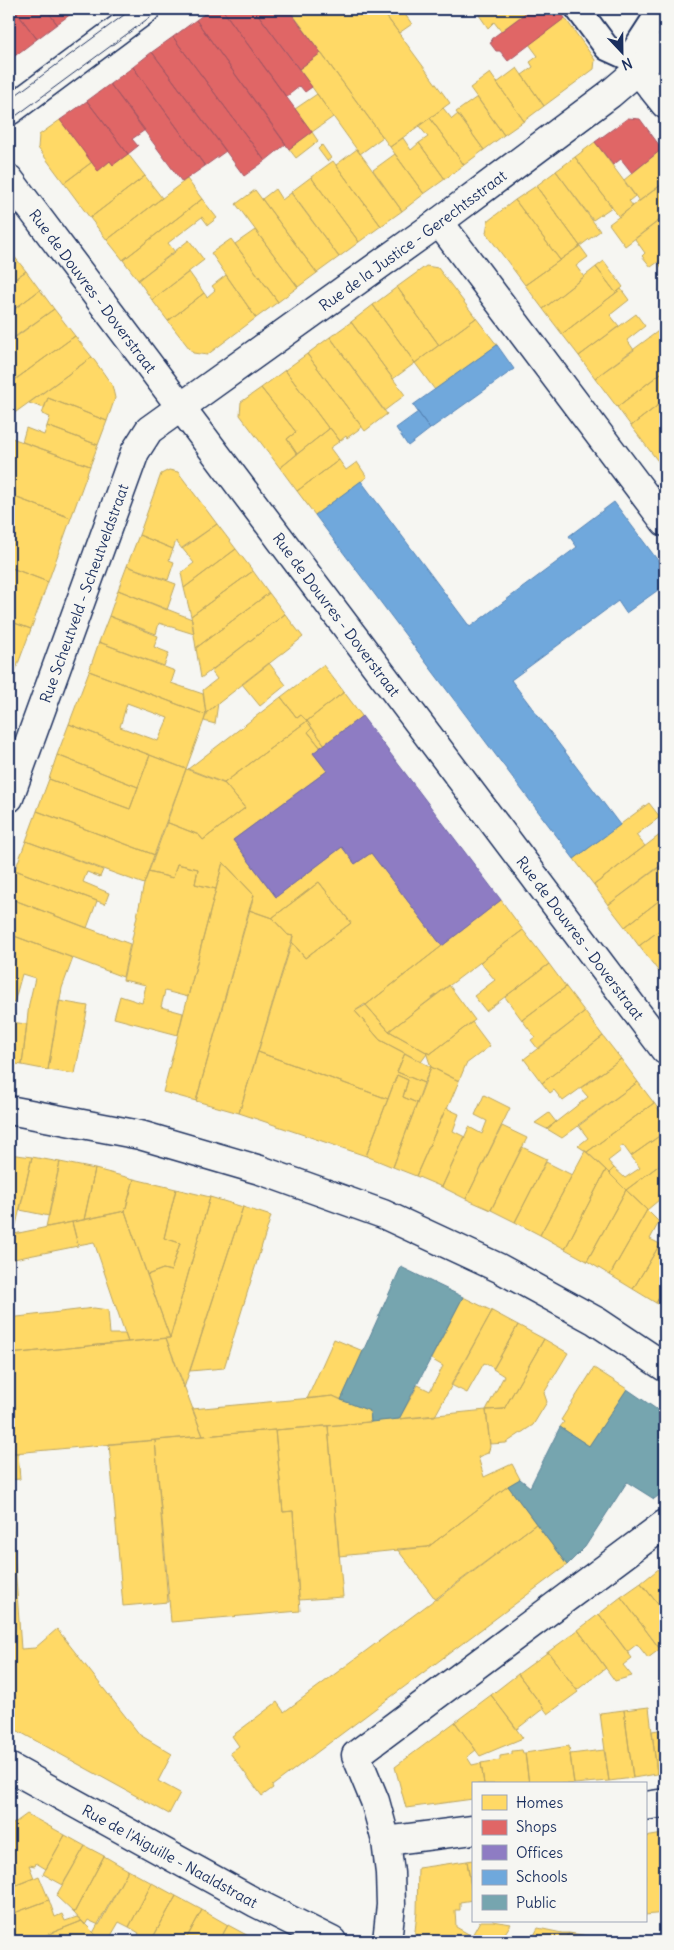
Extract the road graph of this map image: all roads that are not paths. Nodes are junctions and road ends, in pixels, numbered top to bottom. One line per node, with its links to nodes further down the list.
1 (146, 9): 6 (street)
2 (578, 9): 3 (street)
3 (660, 27): 4 (street, Rue de la Justice - Gerechtsstraat)
4 (638, 70): 5 (street); 8 (street, Rue de la Justice - Gerechtsstraat)
5 (665, 104)
6 (9, 110)
7 (9, 179): 9 (street, Rue de Douvres - Doverstraat)
8 (439, 222): 9 (street, Rue de la Justice - Gerechtsstraat); 10 (street)
9 (182, 407): 11 (street, Rue Scheutveld - Scheutveldstraat); 12 (street, Rue de Douvres - Doverstraat)
10 (665, 522)
11 (9, 798)
12 (665, 1050)
13 (9, 1110): 14 (street)
14 (665, 1366)
15 (665, 1524): 20 (street)
16 (9, 1767): 21 (street, Rue de l'Aiguille - Naaldstraat)
17 (665, 1804): 18 (street)
18 (646, 1806)
19 (472, 1830): 20 (street)
20 (386, 1841): 22 (street)
21 (332, 1941)
22 (387, 1941)

